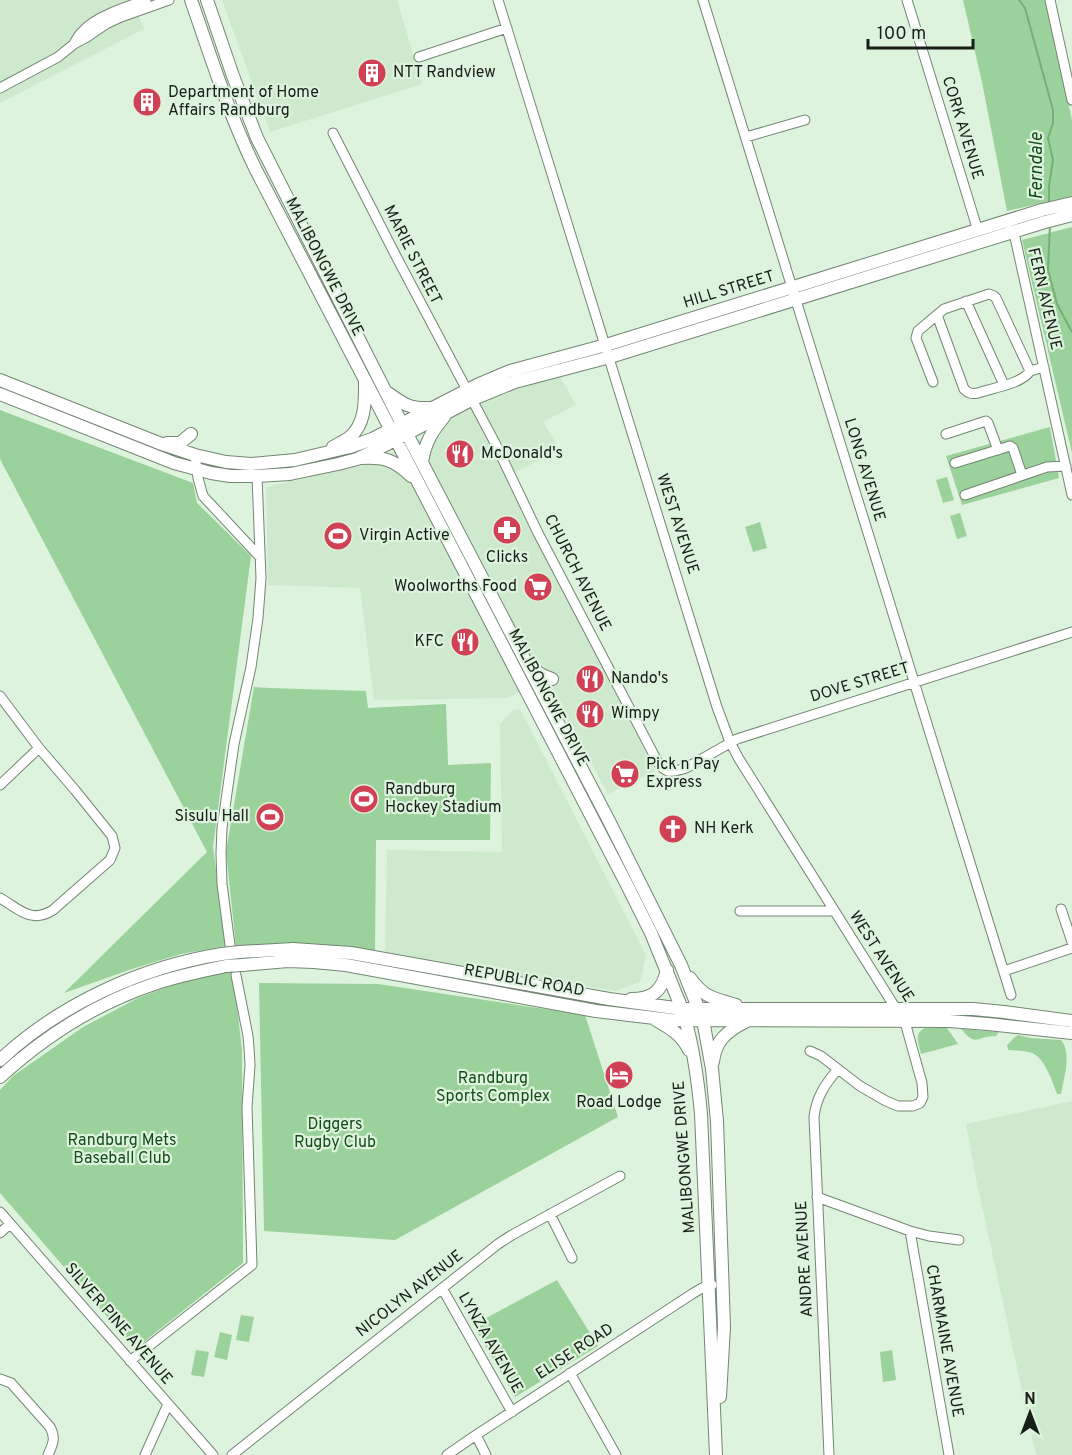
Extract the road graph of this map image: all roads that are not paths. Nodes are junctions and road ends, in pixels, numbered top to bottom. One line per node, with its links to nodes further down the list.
1 (146, 0): 10 (street)
2 (169, 0): 10 (street)
3 (191, 0): 29 (main road, MALIBONGWE DRIVE)
4 (498, 0): 9 (street, WEST AVENUE)
5 (703, 0): 16 (street, LONG AVENUE)
6 (907, 0): 20 (street, CORK AVENUE)
7 (1050, 0): 13 (street)
8 (209, 3): 32 (main road, MALIBONGWE DRIVE)
9 (507, 28): 11 (street); 25 (street, WEST AVENUE)
10 (74, 44): 12 (street)
11 (419, 57)
12 (0, 88)
13 (1072, 100)
14 (805, 120): 16 (street)
15 (333, 133): 34 (street, MARIE STREET)
16 (746, 137): 22 (street, LONG AVENUE)
17 (1069, 210): 18 (main road, HILL STREET)
18 (1044, 216): 19 (main road, HILL STREET); 21 (main road, HILL STREET)
19 (1000, 224): 20 (main road, HILL STREET); 21 (street, FERN AVENUE)
20 (978, 231): 22 (main road, HILL STREET)
21 (1014, 232): 22 (main road, HILL STREET); 26 (street, FERN AVENUE)
22 (794, 294): 25 (main road, HILL STREET); 58 (street, LONG AVENUE)
23 (966, 301): 24 (street); 27 (street); 31 (street)
24 (937, 315): 30 (street); 31 (street)
25 (608, 351): 34 (main road, HILL STREET); 61 (street, WEST AVENUE)
26 (1044, 367): 27 (street); 48 (street, FERN AVENUE)
27 (1030, 371): 31 (street)
28 (0, 380): 41 (main road)
29 (365, 380): 39 (main road, MALIBONGWE DRIVE); 44 (main road)
30 (933, 382)
31 (1004, 385)
32 (387, 393): 35 (main road); 37 (main road, MALIBONGWE DRIVE)
33 (0, 394): 49 (main road)
34 (469, 395): 35 (main road, HILL STREET); 36 (main road, HILL STREET); 63 (street, CHURCH AVENUE)
35 (430, 408): 37 (main road, HILL STREET)
36 (449, 412): 37 (main road, HILL STREET); 46 (main road)
37 (404, 428): 39 (main road); 46 (main road, MALIBONGWE DRIVE)
38 (191, 434): 41 (main road)
39 (392, 434): 44 (main road); 45 (main road); 52 (main road, MALIBONGWE DRIVE)
40 (946, 434): 42 (street)
41 (159, 443): 43 (main road)
42 (998, 450): 47 (street); 50 (street)
43 (195, 455): 44 (main road); 49 (street)
44 (316, 456)
45 (357, 459): 51 (main road); 52 (main road)
46 (422, 462): 57 (main road, MALIBONGWE DRIVE)
47 (955, 464)
48 (1066, 466): 50 (street); 54 (street, FERN AVENUE)
49 (197, 469): 51 (main road); 55 (street)
50 (1022, 475): 53 (street)
51 (257, 477): 55 (street)
52 (418, 483): 73 (main road, MALIBONGWE DRIVE)
53 (964, 495)
54 (1072, 495)
55 (260, 557): 71 (street)
56 (1072, 632): 58 (street, DOVE STREET)
57 (526, 665): 60 (main road, MALIBONGWE DRIVE); 60 (main road)
58 (915, 682): 61 (street, DOVE STREET); 74 (street, LONG AVENUE)
59 (0, 696): 62 (street)
60 (547, 703): 72 (main road, MALIBONGWE DRIVE)
61 (730, 742): 63 (street, DOVE STREET); 68 (street, WEST AVENUE)
62 (39, 748): 64 (street); 65 (street)
63 (663, 769)
64 (0, 786)
65 (0, 898)
66 (1061, 909): 69 (street)
67 (740, 911): 68 (street)
68 (834, 911): 77 (street, WEST AVENUE)
69 (1072, 942)
70 (1072, 948): 74 (street)
71 (233, 959): 76 (main road, REPUBLIC ROAD); 81 (main road, REPUBLIC ROAD); 88 (main road, REPUBLIC ROAD); 92 (main road, REPUBLIC ROAD); 105 (street)
72 (681, 965): 79 (main road, MALIBONGWE DRIVE); 80 (main road)
73 (667, 970): 76 (main road); 78 (main road, MALIBONGWE DRIVE)
74 (1004, 972): 75 (street, LONG AVENUE)
75 (1011, 995)
76 (609, 999): 78 (main road, REPUBLIC ROAD)
77 (896, 1009): 80 (main road, REPUBLIC ROAD); 82 (main road, REPUBLIC ROAD); 83 (street, WEST AVENUE)
78 (684, 1014): 79 (main road, REPUBLIC ROAD); 81 (main road, REPUBLIC ROAD); 89 (main road, MALIBONGWE DRIVE)
79 (701, 1014): 80 (main road, REPUBLIC ROAD); 90 (main road, MALIBONGWE DRIVE)
80 (748, 1014): 83 (main road, REPUBLIC ROAD); 90 (main road)
81 (652, 1018): 89 (main road)
82 (1072, 1021)
83 (905, 1022): 84 (main road, REPUBLIC ROAD); 91 (street, WEST AVENUE)
84 (1057, 1032): 85 (main road, REPUBLIC ROAD); 86 (main road)
85 (1072, 1033)
86 (1072, 1045)
87 (810, 1051): 91 (street)
88 (0, 1060)
89 (694, 1062): 103 (main road, MALIBONGWE DRIVE)
90 (712, 1069): 102 (main road, MALIBONGWE DRIVE)
91 (838, 1069): 94 (street, ANDRE AVENUE)
92 (0, 1077)
93 (620, 1176): 96 (street, NICOLYN AVENUE)
94 (817, 1197): 98 (street); 119 (street, ANDRE AVENUE)
95 (0, 1212): 97 (street, SILVER PINE AVENUE)
96 (550, 1214): 101 (street); 104 (street, NICOLYN AVENUE)
97 (10, 1224): 99 (street); 105 (street, SILVER PINE AVENUE)
98 (910, 1232): 100 (street); 120 (street, CHARMAINE AVENUE)
99 (0, 1233)
100 (959, 1240)
101 (572, 1258)
102 (723, 1284): 103 (street, ELISE ROAD); 118 (main road, MALIBONGWE DRIVE)
103 (709, 1286): 106 (street, ELISE ROAD); 118 (main road, MALIBONGWE DRIVE)
104 (442, 1288): 109 (street, LYNZA AVENUE); 114 (street, NICOLYN AVENUE)
105 (130, 1361): 108 (street, SILVER PINE AVENUE)
106 (570, 1373): 109 (street, ELISE ROAD); 117 (street)
107 (0, 1379): 111 (street)
108 (168, 1404): 112 (street); 113 (street, SILVER PINE AVENUE)
109 (512, 1412): 110 (street, ELISE ROAD)
110 (476, 1435): 115 (street, ELISE ROAD); 116 (street)
111 (48, 1455)
112 (146, 1455)
113 (213, 1455)
114 (232, 1455)
115 (447, 1455)
116 (486, 1455)
117 (616, 1455)
118 (718, 1455)
119 (829, 1455)
120 (949, 1455)

